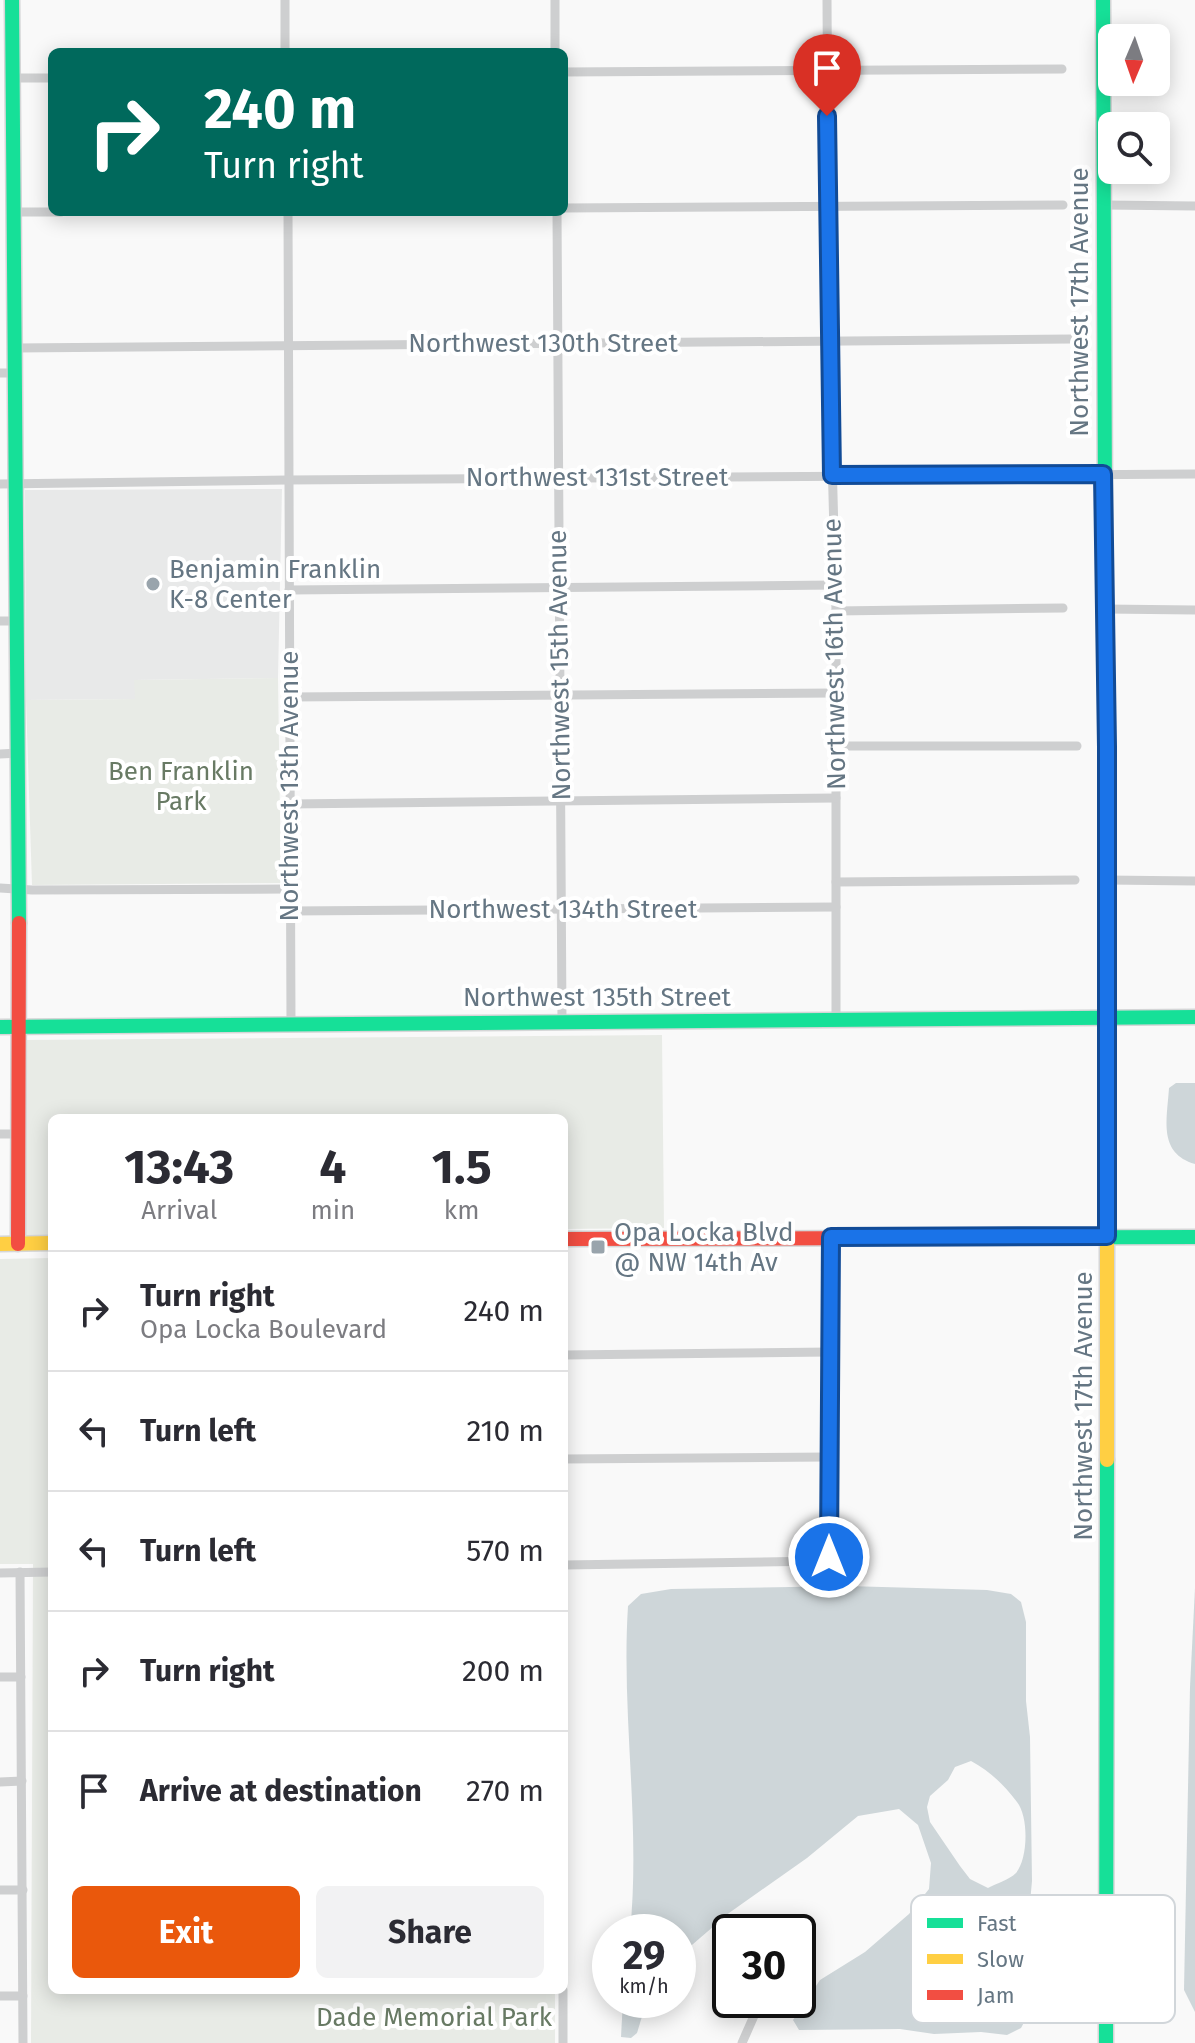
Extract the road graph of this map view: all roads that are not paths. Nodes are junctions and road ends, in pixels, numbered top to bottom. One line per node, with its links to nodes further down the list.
1 (12, 0): 8 (main road)
2 (285, 0): 6 (street)
3 (555, 0): 7 (street)
4 (827, 0): 10 (street, Northwest 16th Avenue)
5 (1103, 0): 17 (main road, Northwest 17th Avenue)
6 (285, 48)
7 (555, 48)
8 (6, 54): 12 (main road)
9 (1062, 69): 10 (street)
10 (826, 71): 11 (street); 15 (street, Northwest 16th Avenue)
11 (568, 72)
12 (13, 78): 13 (street); 14 (main road)
13 (48, 78)
14 (7, 160): 20 (main road)
15 (828, 205): 16 (street); 19 (street); 25 (street, Northwest 16th Avenue)
16 (1063, 205)
17 (1104, 205): 18 (street); 30 (main road, Northwest 17th Avenue)
18 (1195, 206)
19 (568, 208)
20 (14, 212): 21 (street); 28 (main road)
21 (48, 212)
22 (288, 216): 26 (street, Northwest 13th Avenue)
23 (557, 216): 27 (street, Northwest 15th Avenue)
24 (1071, 339): 25 (street, Northwest 130th Street)
25 (829, 340): 27 (street, Northwest 130th Street); 32 (street, Northwest 16th Avenue)
26 (288, 344): 27 (street, Northwest 130th Street); 28 (street, Northwest 130th Street); 34 (street, Northwest 13th Avenue)
27 (558, 344): 33 (street, Northwest 15th Avenue)
28 (15, 348): 29 (main road)
29 (8, 373): 35 (main road)
30 (1103, 474): 31 (street, Northwest 131st Street); 32 (street, Northwest 131st Street); 40 (main road, Northwest 17th Avenue)
31 (1195, 474)
32 (832, 475): 33 (street, Northwest 131st Street); 36 (street, Northwest 16th Avenue)
33 (558, 478): 34 (street, Northwest 131st Street); 37 (street, Northwest 15th Avenue)
34 (287, 480): 35 (street, Northwest 131st Street); 38 (street, Northwest 13th Avenue)
35 (8, 484): 44 (main road)
36 (835, 585): 37 (street); 42 (street, Northwest 16th Avenue)
37 (558, 588): 38 (street); 46 (street, Northwest 15th Avenue)
38 (289, 590): 47 (street, Northwest 13th Avenue)
39 (1063, 608): 42 (street)
40 (1105, 609): 41 (street); 56 (main road, Northwest 17th Avenue)
41 (1195, 610)
42 (836, 611): 45 (street, Northwest 16th Avenue)
43 (0, 621): 44 (street)
44 (17, 621): 50 (main road)
45 (836, 693): 46 (street); 48 (street, Northwest 16th Avenue)
46 (559, 695): 47 (street); 53 (street, Northwest 15th Avenue)
47 (288, 697): 54 (street, Northwest 13th Avenue)
48 (836, 746): 49 (street); 52 (street, Northwest 16th Avenue)
49 (1077, 746)
50 (19, 753): 51 (street); 60 (main road)
51 (0, 754)
52 (836, 798): 53 (street); 58 (street, Northwest 16th Avenue)
53 (561, 801): 54 (street); 63 (street, Northwest 15th Avenue)
54 (289, 804): 61 (street, Northwest 13th Avenue)
55 (1075, 880): 58 (street)
56 (1107, 880): 57 (street); 65 (main road, Northwest 17th Avenue)
57 (1195, 881)
58 (836, 882): 62 (street, Northwest 16th Avenue)
59 (0, 888): 60 (street)
60 (19, 889): 61 (street); 70 (main road)
61 (289, 889): 64 (street, Northwest 13th Avenue)
62 (836, 907): 63 (street, Northwest 134th Street); 67 (street, Northwest 16th Avenue)
63 (561, 909): 64 (street, Northwest 134th Street); 68 (street, Northwest 15th Avenue)
64 (289, 911): 69 (street, Northwest 13th Avenue)
65 (1107, 1016): 66 (main road, Northwest 135th Street); 67 (main road, Northwest 135th Street); 74 (main road, Northwest 17th Avenue)
66 (1195, 1017)
67 (836, 1019): 68 (main road, Northwest 135th Street)
68 (562, 1021): 69 (main road, Northwest 135th Street)
69 (291, 1024): 70 (main road, Northwest 135th Street)
70 (18, 1026): 71 (main road, Northwest 135th Street); 73 (main road)
71 (0, 1027)
72 (0, 1134): 73 (street)
73 (19, 1134): 80 (main road)
74 (1107, 1236): 75 (main road); 76 (main road); 95 (main road, Northwest 17th Avenue)
75 (831, 1237): 77 (main road); 81 (street)
76 (1195, 1237)
77 (568, 1239)
78 (48, 1243): 80 (main road)
79 (0, 1244): 80 (main road)
80 (18, 1244)
81 (830, 1352): 82 (street); 83 (street)
82 (568, 1355)
83 (829, 1457): 84 (street); 85 (street)
84 (568, 1459)
85 (568, 1565)
86 (20, 1572): 87 (street); 88 (street); 90 (street)
87 (48, 1572)
88 (0, 1573)
89 (0, 1677): 90 (street)
90 (21, 1677): 91 (street)
91 (22, 1781): 92 (street); 94 (street)
92 (0, 1782)
93 (0, 1890): 94 (street)
94 (23, 1890): 98 (street)
95 (1106, 1895)
96 (563, 1994): 102 (street)
97 (0, 1996): 98 (street)
98 (23, 1996): 101 (street)
99 (753, 2018): 103 (street)
100 (1106, 2023): 104 (main road, Northwest 17th Avenue)
101 (23, 2043)
102 (563, 2043)
103 (742, 2043)
104 (1106, 2043)

